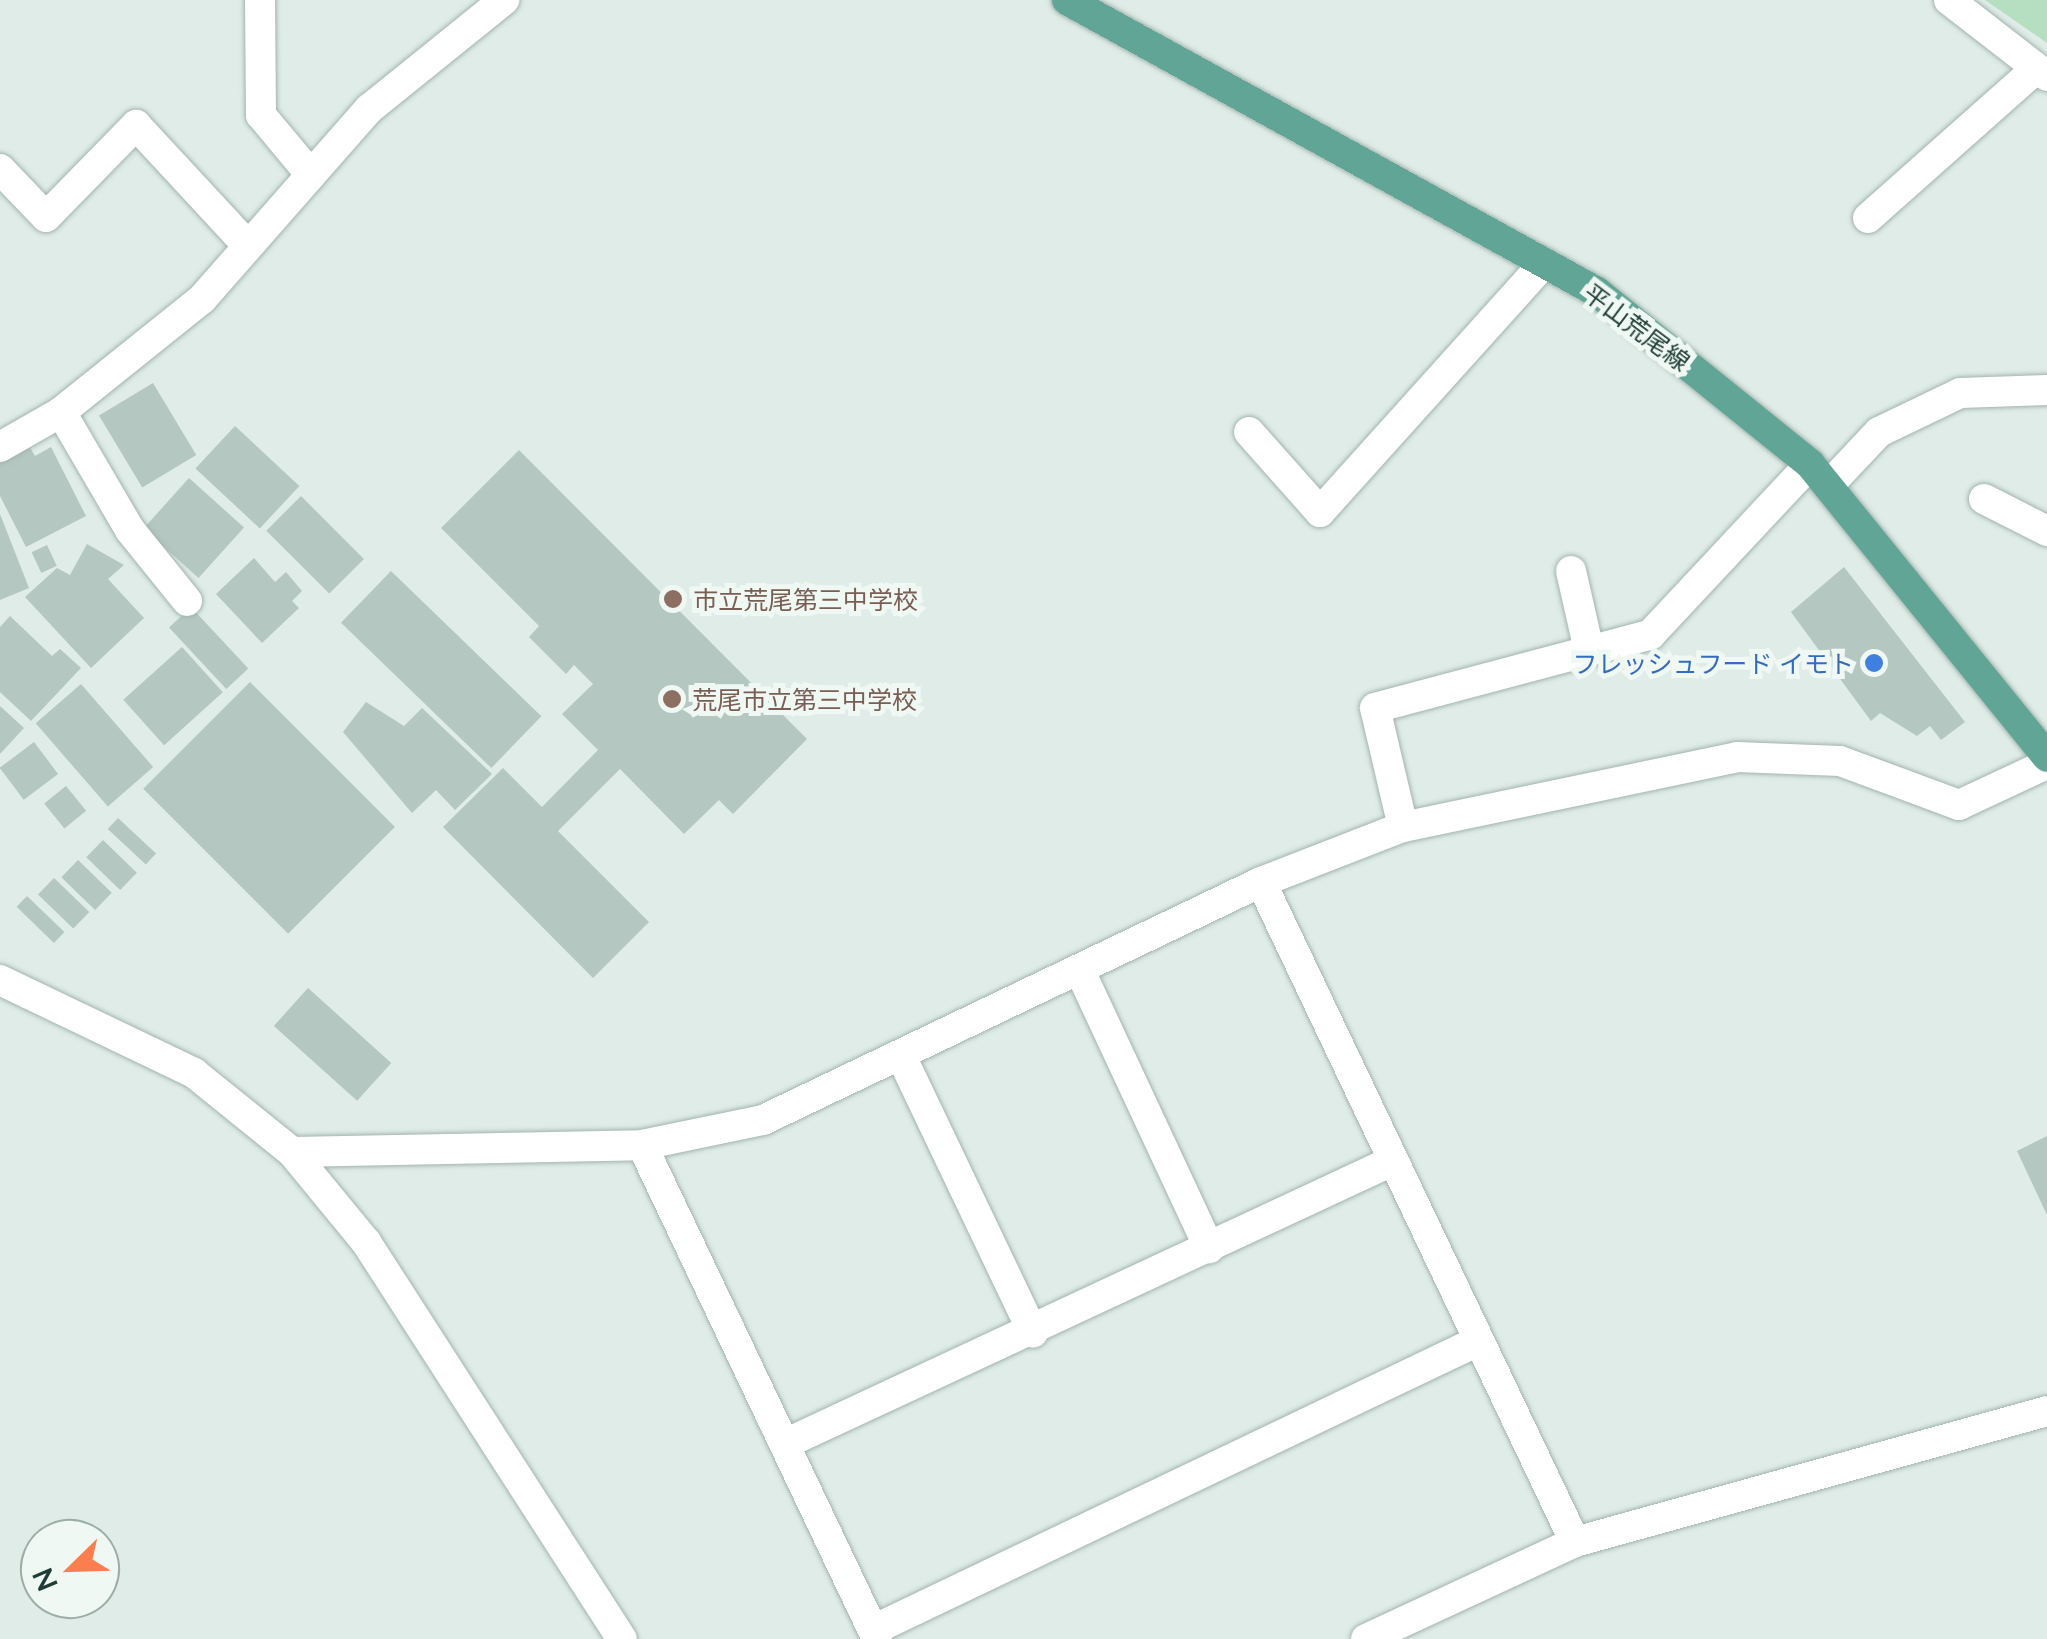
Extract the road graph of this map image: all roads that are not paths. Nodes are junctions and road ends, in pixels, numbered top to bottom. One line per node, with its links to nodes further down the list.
1 (260, 0): 7 (street)
2 (504, 0): 7 (street)
3 (1067, 0): 10 (main road, 平山荒尾線)
4 (1949, 0): 5 (street)
5 (2041, 72): 8 (street)
6 (0, 170): 9 (street)
7 (312, 174): 9 (street)
8 (1868, 218)
9 (248, 246): 12 (street)
10 (1544, 263): 13 (street); 15 (main road, 平山荒尾線)
11 (2047, 390): 15 (street)
12 (61, 412): 14 (street); 19 (street)
13 (1248, 432)
14 (0, 447)
15 (1820, 474): 20 (street); 21 (main road, 平山荒尾線)
16 (1984, 499): 17 (street)
17 (2047, 531)
18 (1571, 571): 20 (street)
19 (187, 600)
20 (1589, 650): 22 (street)
21 (2047, 761): 22 (street)
22 (1403, 827): 23 (street)
23 (1261, 882): 24 (street); 29 (street)
24 (1080, 972): 26 (street); 30 (street)
25 (0, 980): 28 (street)
26 (902, 1060): 27 (street); 31 (street)
27 (642, 1146): 28 (street); 34 (street)
28 (292, 1152): 37 (street)
29 (1388, 1163): 30 (street); 32 (street)
30 (1209, 1248): 31 (street)
31 (1032, 1333): 34 (street)
32 (1476, 1342): 35 (street); 36 (street)
33 (2047, 1411): 35 (street)
34 (789, 1442): 36 (street)
35 (1575, 1542): 38 (street)
36 (875, 1635)
37 (622, 1639)
38 (1366, 1639)

